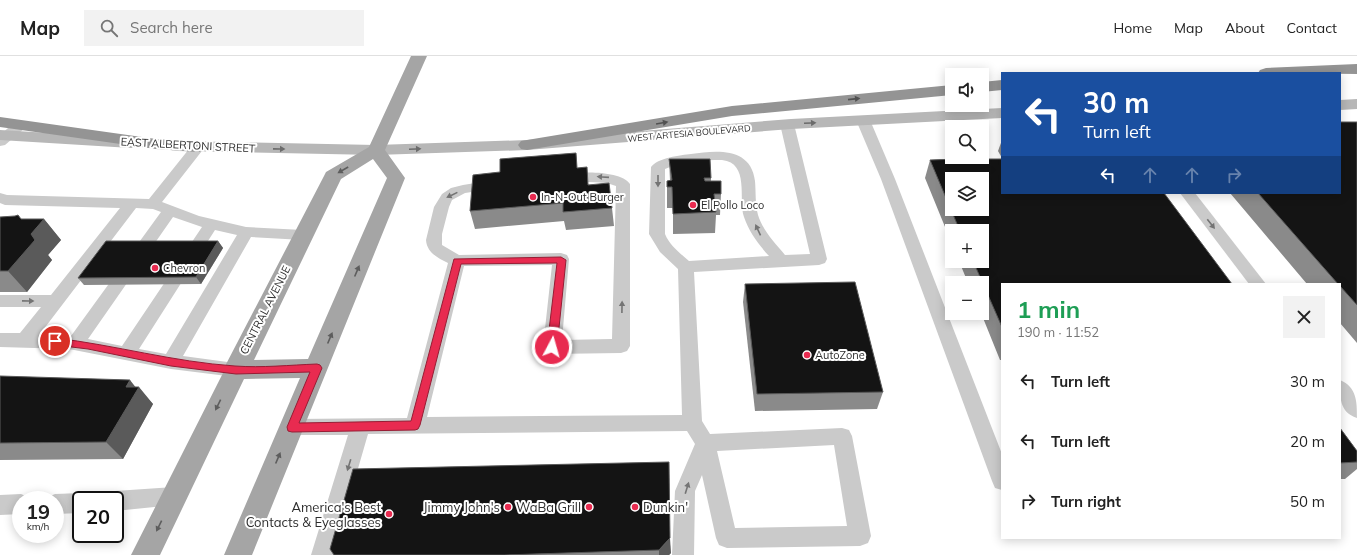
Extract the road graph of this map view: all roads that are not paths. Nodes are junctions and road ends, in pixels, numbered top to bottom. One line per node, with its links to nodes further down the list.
1 (419, 56): 15 (main road)
2 (1357, 69): 3 (highway)
3 (1289, 72)
4 (1001, 85): 5 (highway)
5 (989, 86)
6 (945, 91): 13 (highway, one-way to 6)
7 (1357, 104): 8 (main road)
8 (1341, 105)
9 (1001, 113): 10 (main road, WEST ARTESIA BOULEVARD)
10 (863, 120): 11 (main road, WEST ARTESIA BOULEVARD, one-way to 10); 46 (lane)
11 (787, 124): 13 (main road, WEST ARTESIA BOULEVARD); 27 (lane)
12 (6, 132): 14 (main road, EAST ALBERTONI STREET)
13 (527, 145): 15 (main road, WEST ARTESIA BOULEVARD, one-way to 13)
14 (198, 147): 15 (main road, EAST ALBERTONI STREET, one-way to 15); 21 (lane)
15 (376, 150): 25 (main road, CENTRAL AVENUE, one-way to 25); 37 (main road, one-way to 15)
16 (578, 178): 26 (lane, one-way to 16)
17 (504, 184): 26 (lane, one-way to 26)
18 (1188, 194): 29 (lane, one-way to 29)
19 (0, 198): 20 (lane)
20 (131, 204): 21 (lane); 31 (lane)
21 (153, 204): 22 (lane)
22 (170, 210): 23 (lane); 34 (lane)
23 (211, 224): 24 (lane); 35 (lane)
24 (246, 232): 25 (lane); 36 (lane)
25 (303, 235): 38 (main road, CENTRAL AVENUE)
26 (457, 262): 42 (lane)
27 (782, 262): 28 (lane); 28 (lane, one-way to 28)
28 (686, 267): 41 (lane)
29 (1257, 283)
30 (0, 301): 31 (lane, one-way to 31)
31 (55, 301): 33 (lane)
32 (0, 340): 33 (lane)
33 (25, 340): 34 (lane)
34 (75, 343): 35 (lane)
35 (127, 353): 36 (lane)
36 (171, 362): 38 (lane)
37 (317, 368): 38 (main road); 43 (main road)
38 (236, 370): 47 (main road, CENTRAL AVENUE, one-way to 47)
39 (1341, 389): 40 (lane)
40 (1357, 410)
41 (692, 422): 42 (lane); 45 (lane)
42 (415, 425): 44 (lane)
43 (292, 427): 44 (lane); 52 (main road, one-way to 43)
44 (360, 427): 53 (lane, one-way to 53)
45 (705, 443): 45 (lane); 54 (lane, one-way to 45)
46 (1001, 478)
47 (174, 496): 48 (lane); 51 (main road, CENTRAL AVENUE, one-way to 51)
48 (124, 500)
49 (12, 504): 50 (lane)
50 (0, 505)
51 (145, 555)
52 (238, 555)
53 (322, 555)
54 (683, 555)

